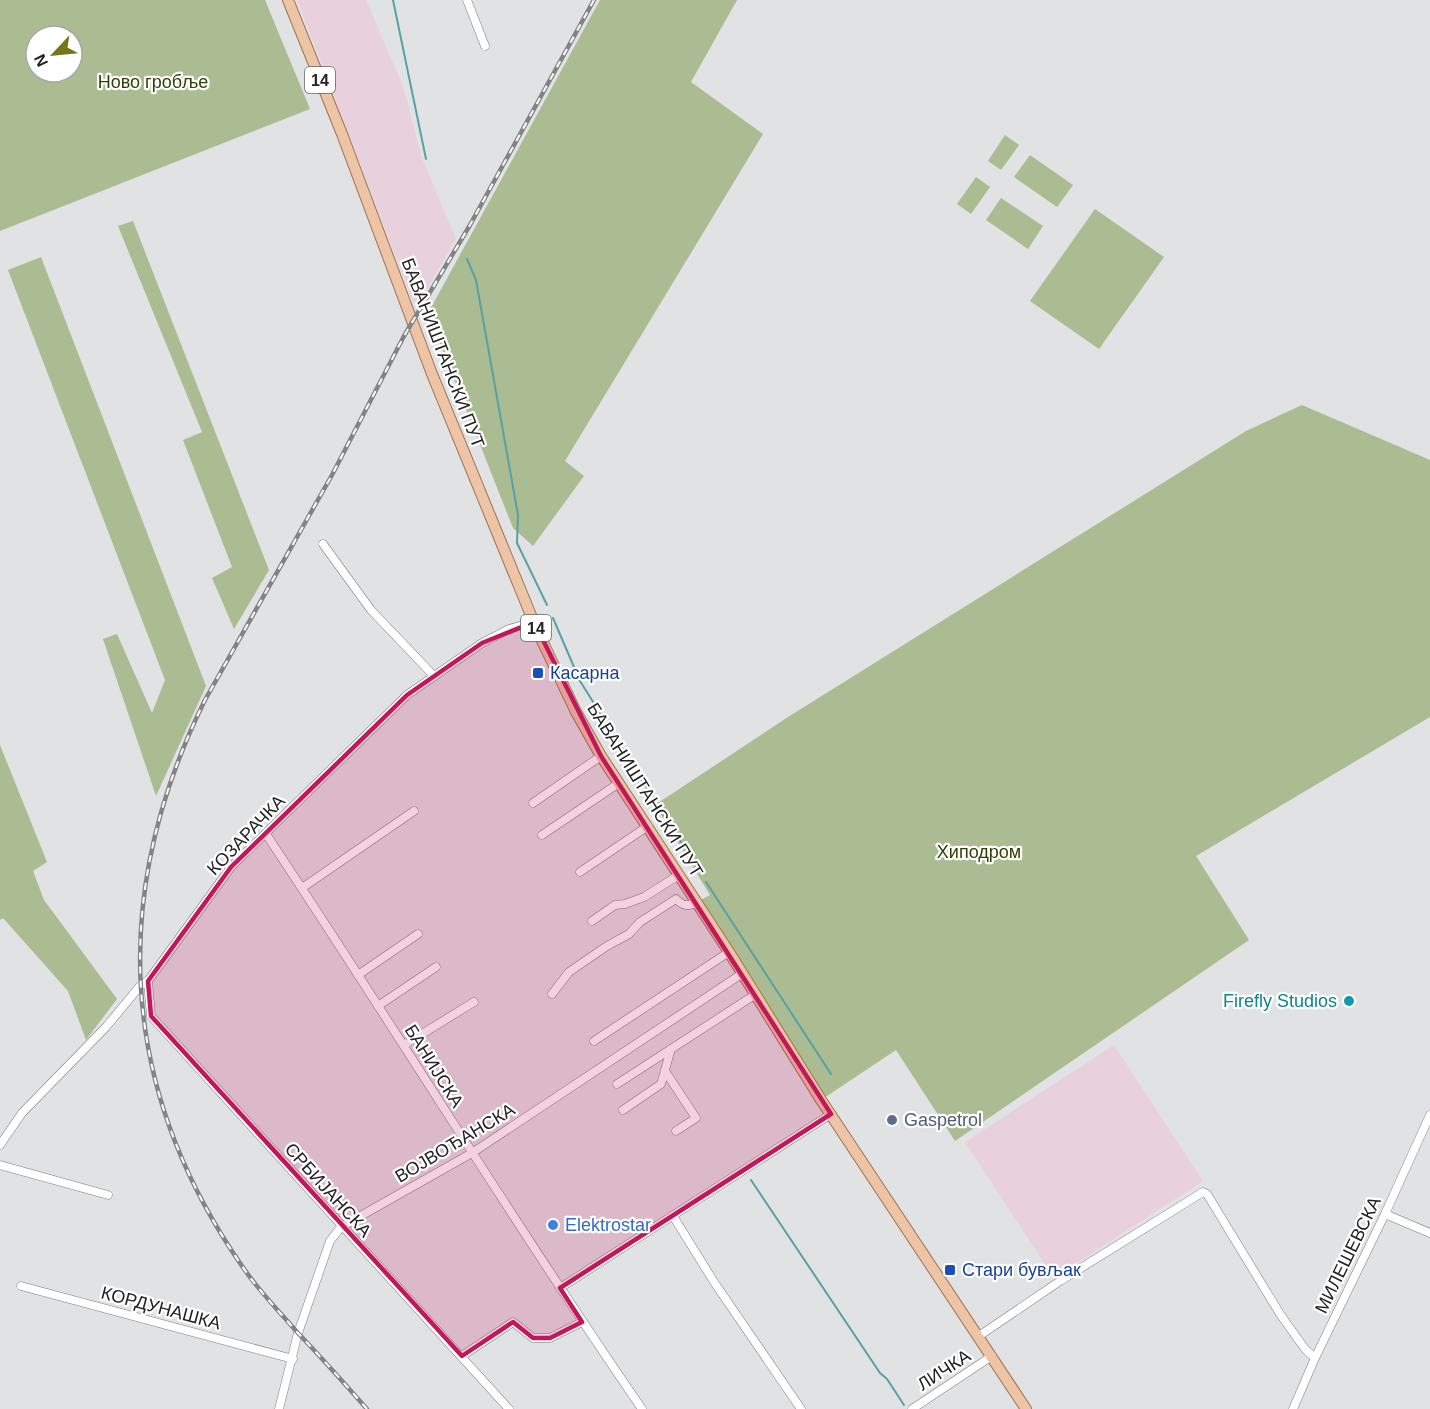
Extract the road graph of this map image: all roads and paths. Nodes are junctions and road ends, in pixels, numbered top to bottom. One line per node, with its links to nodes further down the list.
1 (288, 0): 5 (main road, БАВАНИШТАНСКИ ПУТ / 14)
2 (467, 0): 3 (street)
3 (485, 46)
4 (323, 544): 6 (street)
5 (534, 622): 6 (street, КОЗАРАЧКА); 7 (main road, БАВАНИШТАНСКИ ПУТ / 14)
6 (434, 676): 12 (street, КОЗАРАЧКА)
7 (601, 756): 8 (main road, БАВАНИШТАНСКИ ПУТ / 14); 9 (street)
8 (619, 783): 11 (main road, БАВАНИШТАНСКИ ПУТ / 14); 13 (street)
9 (533, 803)
10 (414, 811): 16 (street)
11 (648, 826): 14 (street); 15 (main road, БАВАНИШТАНСКИ ПУТ / 14)
12 (266, 834): 16 (street, БАНИЈСКА); 24 (street, КОЗАРАЧКА)
13 (542, 835)
14 (580, 872)
15 (679, 874): 17 (main road, БАВАНИШТАНСКИ ПУТ / 14); 18 (street)
16 (302, 888): 23 (street, БАНИЈСКА)
17 (697, 902): 20 (main road, БАВАНИШТАНСКИ ПУТ / 14); 25 (street)
18 (592, 921)
19 (418, 934): 23 (street)
20 (729, 952): 22 (main road, БАВАНИШТАНСКИ ПУТ / 14); 29 (street)
21 (436, 967): 28 (street)
22 (743, 973): 26 (main road, БАВАНИШТАНСКИ ПУТ / 14); 39 (street, ВОЈВОЂАНСКА)
23 (358, 975): 28 (street, БАНИЈСКА)
24 (148, 981): 38 (street, КОЗАРАЧКА); 44 (street, СРБИЈАНСКА)
25 (552, 994)
26 (756, 994): 31 (street); 35 (main road, БАВАНИШТАНСКИ ПУТ / 14)
27 (474, 1002): 30 (street)
28 (378, 1006): 30 (street, БАНИЈСКА)
29 (594, 1041)
30 (404, 1045): 39 (street, БАНИЈСКА)
31 (671, 1049): 32 (street); 33 (street)
32 (665, 1071): 34 (street); 37 (street)
33 (617, 1084)
34 (623, 1110)
35 (831, 1114): 43 (street); 49 (main road, БАВАНИШТАНСКИ ПУТ / 14)
36 (1430, 1115): 42 (street, МИЛЕШЕВСКА)
37 (676, 1131)
38 (0, 1145)
39 (472, 1153): 44 (street, ВОЈВОЂАНСКА); 47 (street, БАНИЈСКА)
40 (0, 1164): 41 (street)
41 (108, 1195)
42 (1385, 1214): 45 (street); 52 (street, МИЛЕШЕВСКА)
43 (673, 1216): 47 (street); 57 (street)
44 (341, 1227): 50 (street, СРБИЈАНСКА); 53 (street)
45 (1430, 1233)
46 (21, 1286): 53 (street, КОРДУНАШКА)
47 (560, 1288): 48 (street, БАНИЈСКА)
48 (582, 1322): 50 (street); 56 (street, БАНИЈСКА)
49 (979, 1336): 51 (main road, БАВАНИШТАНСКИ ПУТ / 14); 52 (street)
50 (462, 1356): 55 (street, СРБИЈАНСКА)
51 (992, 1356): 58 (street, ЛИЧКА); 59 (main road, БАВАНИШТАНСКИ ПУТ / 14)
52 (1315, 1358): 60 (street, МИЛЕШЕВСКА)
53 (293, 1359): 54 (street)
54 (279, 1409)
55 (508, 1409)
56 (642, 1409)
57 (801, 1409)
58 (912, 1409)
59 (1026, 1409)
60 (1293, 1409)

